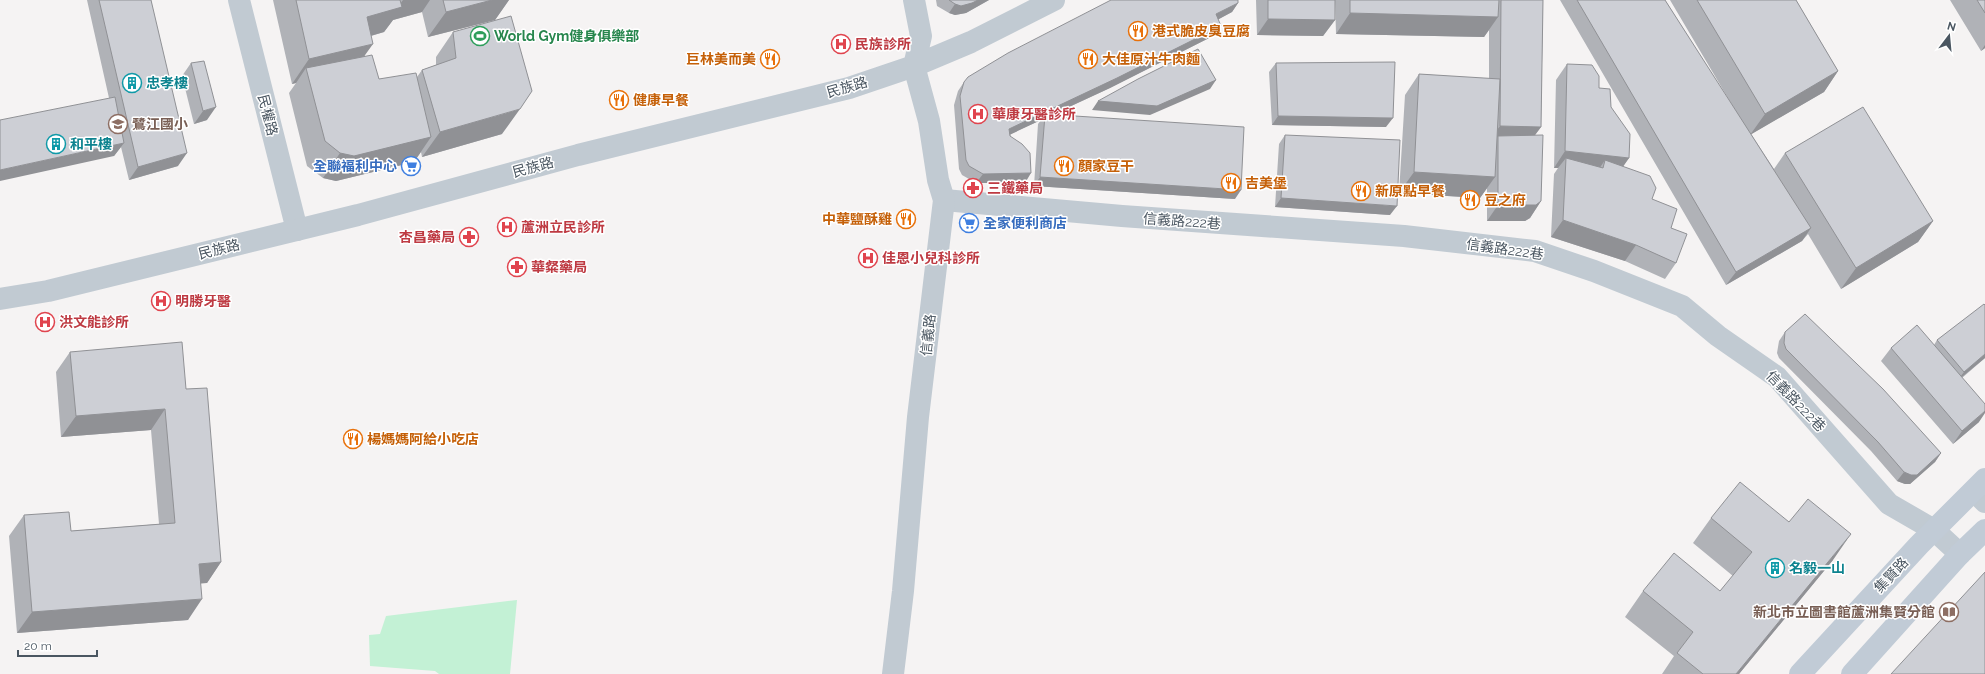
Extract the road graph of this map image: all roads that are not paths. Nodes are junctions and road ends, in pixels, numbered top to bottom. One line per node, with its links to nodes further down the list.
1 (239, 0): 6 (street, 民權路)
2 (914, 0): 4 (street, 信義路)
3 (1054, 0): 4 (street, 民族路)
4 (914, 66): 5 (street, 信義路); 6 (street, 民族路)
5 (944, 200): 9 (street, 信義路222巷); 12 (street, 信義路)
6 (297, 230): 7 (street, 民族路)
7 (0, 299)
8 (1981, 491): 9 (main road, 集賢路)
9 (1934, 530): 11 (street, 信義路222巷); 13 (main road, 集賢路)
10 (1985, 530): 11 (main road)
11 (1960, 554): 14 (main road)
12 (893, 674)
13 (1800, 674)
14 (1852, 674)

